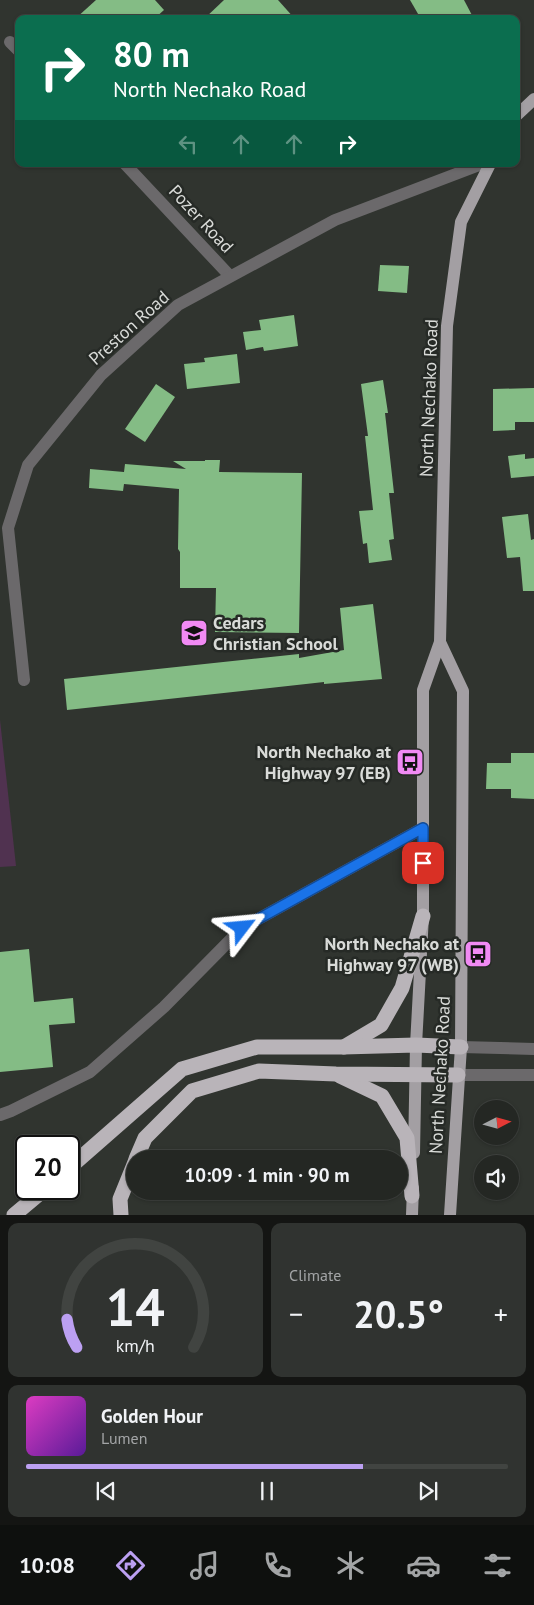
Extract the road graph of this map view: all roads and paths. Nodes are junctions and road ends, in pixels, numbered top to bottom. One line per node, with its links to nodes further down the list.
1 (534, 99): 2 (main road)
2 (520, 112)
3 (128, 167): 6 (street, Pozer Road)
4 (474, 167): 6 (street, Preston Road)
5 (488, 167): 7 (main road, North Nechako Road)
6 (230, 276): 8 (street, Preston Road)
7 (440, 642): 9 (main road, North Nechako Road); 12 (main road, North Nechako Road)
8 (24, 680)
9 (423, 828): 10 (main road, North Nechako Road); 19 (street)
10 (423, 916): 11 (main road, North Nechako Road); 13 (highway)
11 (416, 1045): 12 (highway); 13 (highway); 16 (main road, North Nechako Road)
12 (461, 1047): 14 (street); 17 (main road, North Nechako Road)
13 (343, 1048): 21 (highway)
14 (534, 1049)
15 (336, 1074): 16 (highway); 20 (highway); 23 (highway)
16 (416, 1074): 17 (highway); 23 (main road, North Nechako Road)
17 (458, 1075): 18 (street); 28 (main road, North Nechako Road)
18 (534, 1075)
19 (0, 1115)
20 (140, 1150)
21 (80, 1158)
22 (126, 1184): 26 (highway)
23 (412, 1196): 27 (main road, North Nechako Road)
24 (32, 1200): 25 (highway)
25 (14, 1215)
26 (121, 1215)
27 (412, 1215)
28 (450, 1215)

